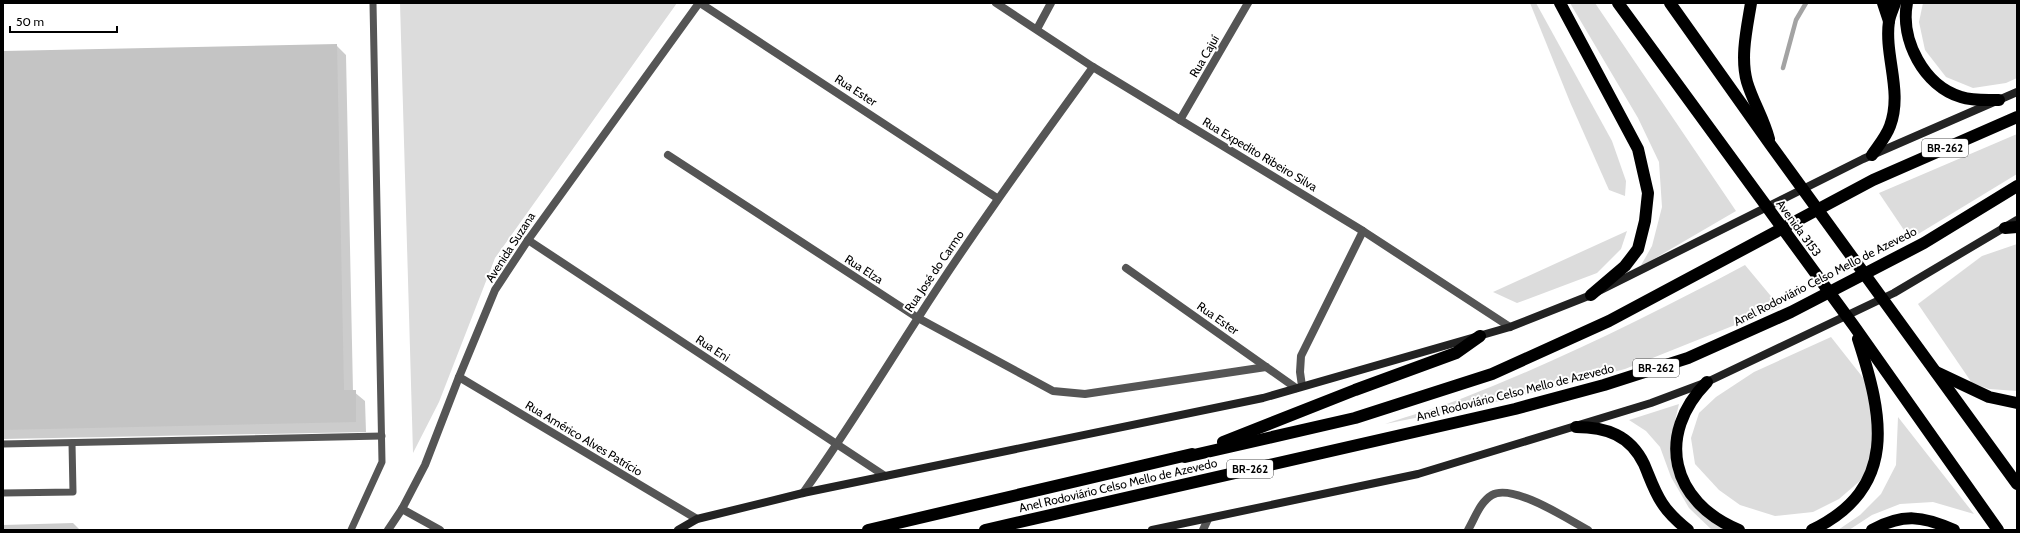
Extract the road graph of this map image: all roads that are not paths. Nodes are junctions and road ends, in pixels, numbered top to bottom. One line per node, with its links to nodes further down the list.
1 (373, 3): 42 (lane)
2 (700, 3): 24 (street, Rua Ester); 28 (street, Avenida Suzana)
3 (996, 3): 14 (street, Rua Expedito Ribeiro Silva)
4 (1051, 3): 14 (street)
5 (1248, 3): 19 (street, Rua Cajuí)
6 (1560, 3): 30 (highway)
7 (1618, 3): 32 (highway, Avenida 3153)
8 (1670, 3): 20 (highway)
9 (1751, 3): 20 (highway)
10 (1883, 3): 13 (highway)
11 (1895, 3): 13 (highway)
12 (1907, 3): 17 (highway)
13 (1889, 21): 22 (highway)
14 (1037, 28): 15 (street, Rua Expedito Ribeiro Silva)
15 (1093, 67): 19 (street, Rua Expedito Ribeiro Silva); 24 (street, Rua José do Carmo)
16 (2017, 92): 17 (main road, BR-262)
17 (1999, 100): 22 (main road, BR-262)
18 (2017, 117): 46 (highway, Anel Rodoviário Celso Mello de Azevedo / BR-262)
19 (1180, 120): 27 (street, Rua Expedito Ribeiro Silva)
20 (1770, 144): 36 (highway)
21 (668, 156): 31 (street, Rua Elza)
22 (1867, 157): 30 (main road, BR-262)
23 (2017, 186): 59 (highway, Anel Rodoviário Celso Mello de Azevedo / BR-262)
24 (998, 198): 31 (street, Rua José do Carmo)
25 (2017, 220): 26 (main road, BR-262)
26 (2011, 227): 38 (main road, BR-262)
27 (1364, 231): 33 (street, Rua Expedito Ribeiro Silva); 39 (street)
28 (528, 240): 37 (street, Avenida Suzana); 45 (street, Rua Eni)
29 (1126, 268): 35 (street, Rua Ester)
30 (1591, 295): 33 (main road, BR-262)
31 (918, 318): 35 (street, Rua Elza); 45 (street, Rua José do Carmo)
32 (1854, 326): 66 (highway); 69 (highway, Avenida 3153)
33 (1510, 327): 34 (main road, BR-262)
34 (1480, 336): 39 (main road); 46 (highway)
35 (1266, 367): 39 (street, Rua Ester)
36 (1934, 371): 40 (highway); 48 (highway)
37 (459, 377): 51 (street, Avenida Suzana); 52 (street, Rua Américo Alves Patrício)
38 (1707, 382): 41 (main road, BR-262); 65 (highway)
39 (1299, 387): 47 (main road)
40 (2017, 403)
41 (1576, 427): 53 (main road, BR-262); 64 (highway)
42 (382, 436): 43 (lane); 54 (lane)
43 (72, 443): 44 (lane); 49 (lane)
44 (3, 444)
45 (838, 444): 47 (street, Rua Eni); 50 (street, Rua José do Carmo)
46 (1185, 457): 58 (highway, BR-262)
47 (885, 476): 50 (main road)
48 (2017, 484)
49 (3, 493)
50 (803, 493): 52 (main road)
51 (402, 509): 55 (street, Avenida Suzana); 56 (street)
52 (697, 519): 57 (main road)
53 (1208, 519): 60 (main road, BR-262); 61 (street)
54 (351, 530)
55 (388, 530)
56 (440, 530)
57 (678, 530)
58 (868, 530)
59 (985, 530)
60 (1152, 530)
61 (1203, 530)
62 (1468, 530): 63 (street)
63 (1588, 530)
64 (1688, 530)
65 (1739, 530)
66 (1812, 530)
67 (1872, 530): 68 (highway)
68 (1954, 530)
69 (1998, 530)

